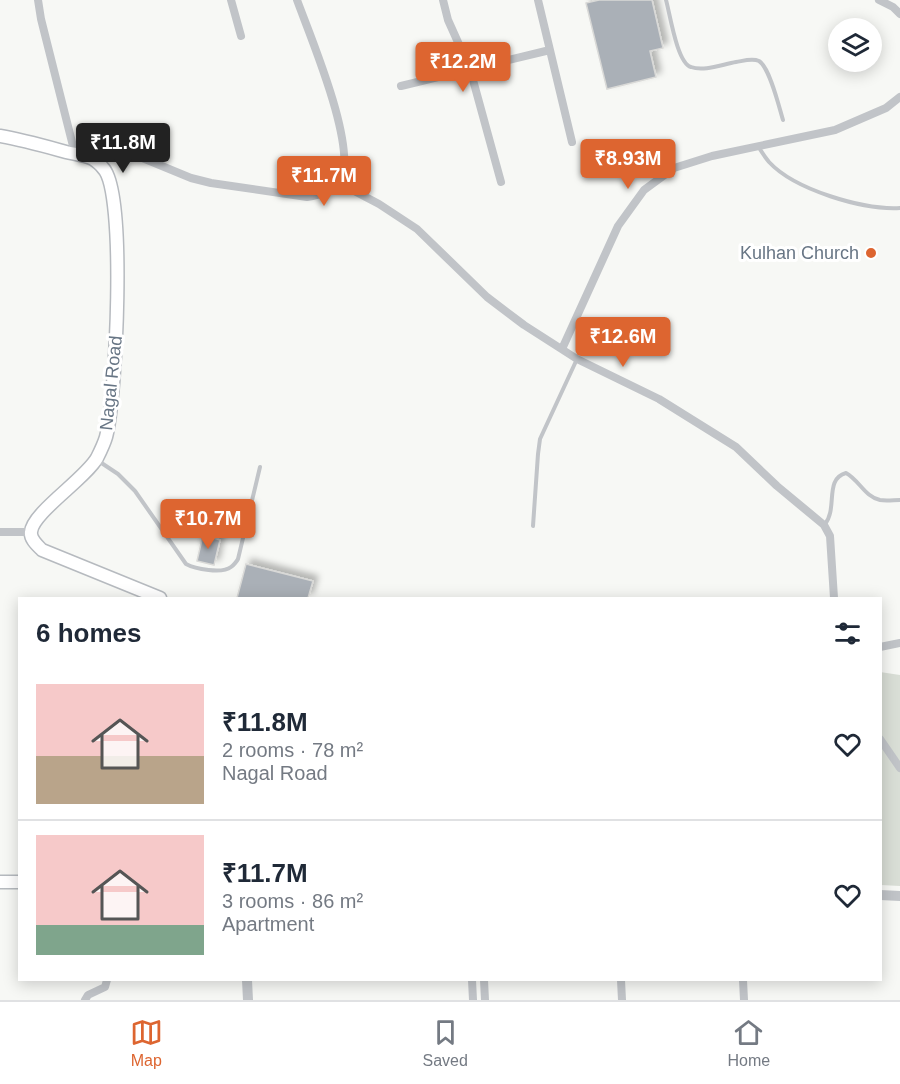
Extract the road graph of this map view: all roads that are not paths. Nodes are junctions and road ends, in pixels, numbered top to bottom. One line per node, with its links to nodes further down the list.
1 (38, 0): 18 (street)
2 (231, 0): 9 (street)
3 (297, 0): 21 (street)
4 (443, 0): 11 (street)
5 (538, 0): 10 (street)
6 (666, 0): 14 (lane)
7 (879, 0): 8 (street)
8 (900, 14)
9 (241, 36)
10 (550, 50): 11 (street); 16 (street)
11 (470, 69): 12 (street); 20 (street)
12 (401, 86)
13 (900, 97): 17 (street)
14 (783, 120)
15 (0, 136): 18 (main road)
16 (572, 142)
17 (757, 146): 22 (lane); 23 (street)
18 (75, 154): 19 (main road)
19 (93, 159): 21 (street); 25 (main road, Nagal Road)
20 (501, 182)
21 (339, 183): 23 (street)
22 (900, 208)
23 (562, 349): 24 (street)
24 (577, 359): 28 (street); 29 (lane)
25 (96, 460): 26 (lane); 31 (main road, Nagal Road)
26 (260, 468)
27 (900, 500): 28 (lane)
28 (824, 525): 33 (street)
29 (533, 526)
30 (0, 531): 31 (street)
31 (31, 532): 32 (main road)
32 (158, 597)
33 (834, 597)
34 (900, 643): 35 (street)
35 (882, 647)
36 (882, 742): 37 (street)
37 (900, 768)
38 (0, 882): 39 (main road)
39 (18, 882)
40 (882, 895): 41 (street)
41 (900, 896)
42 (107, 981): 48 (street)
43 (247, 981): 49 (street)
44 (472, 981): 50 (street)
45 (484, 981): 51 (street)
46 (621, 981): 52 (street)
47 (743, 981): 53 (street)
48 (86, 1000)
49 (248, 1000)
50 (473, 1000)
51 (485, 1000)
52 (622, 1000)
53 (744, 1000)

